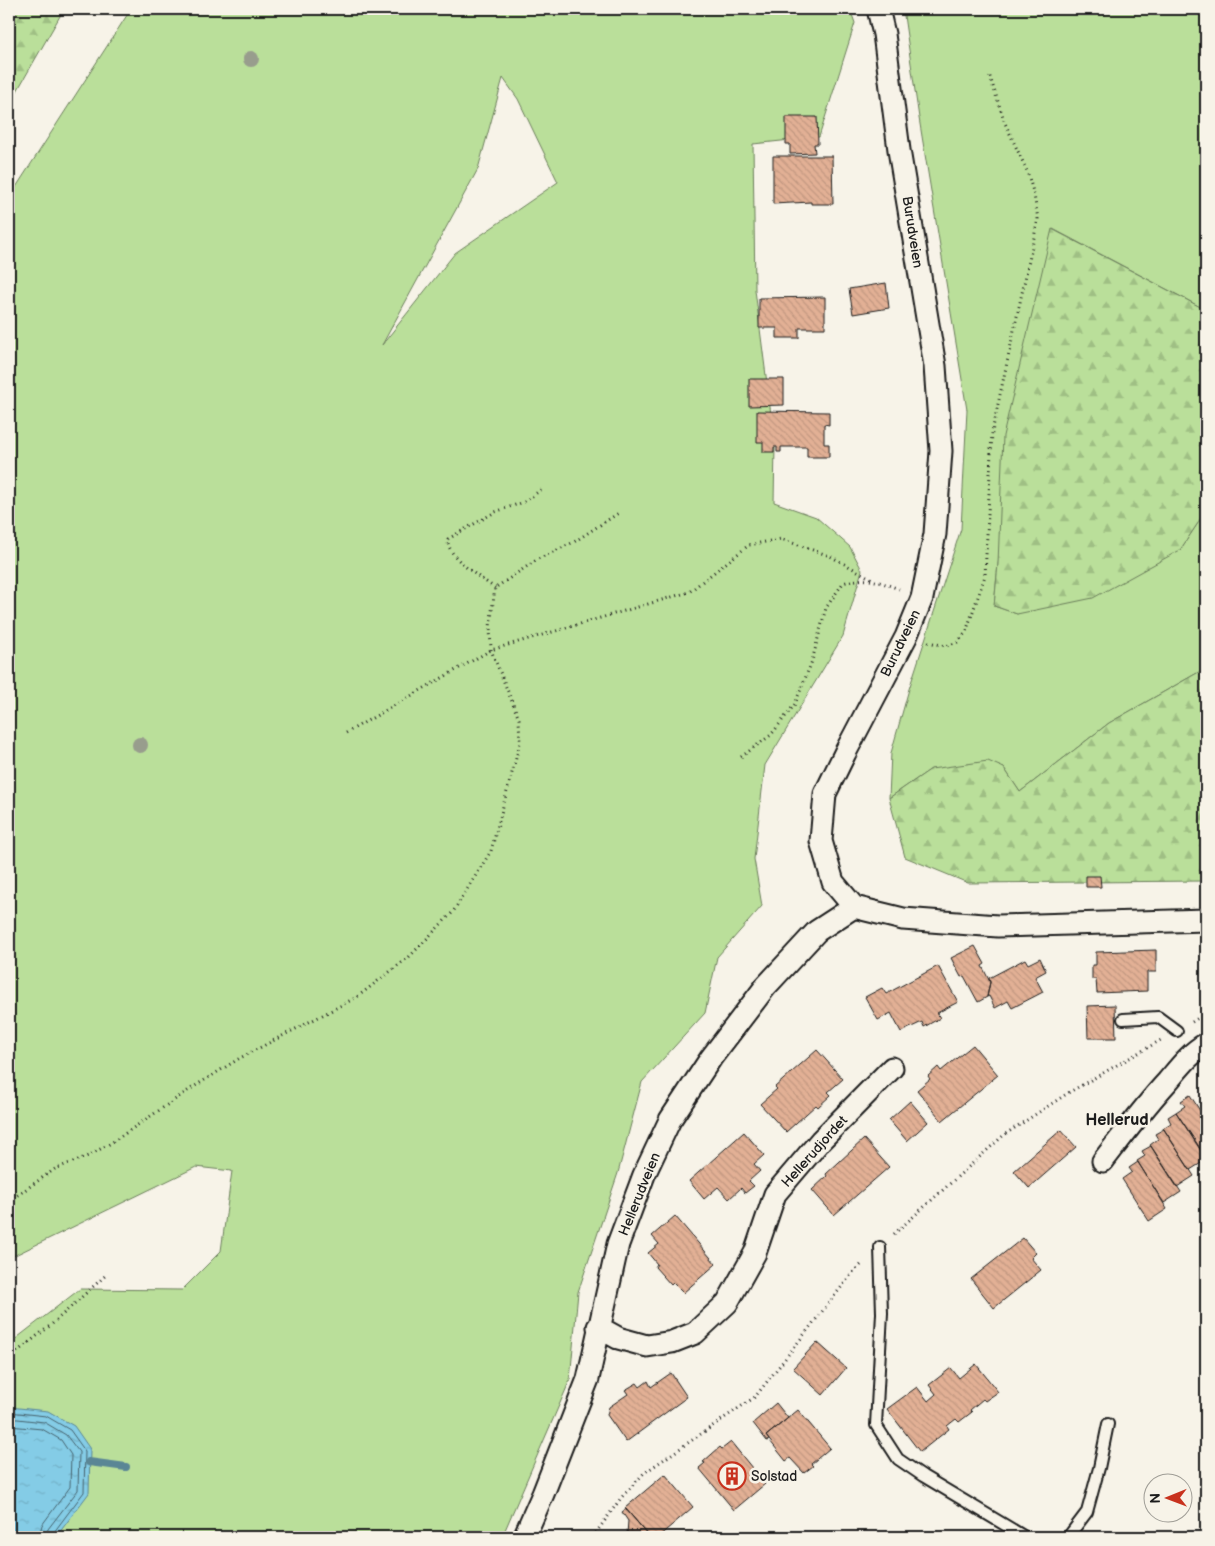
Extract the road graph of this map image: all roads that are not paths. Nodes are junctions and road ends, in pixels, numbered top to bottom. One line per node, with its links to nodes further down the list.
1 (878, 9): 2 (street, Burudveien)
2 (854, 907): 3 (street); 10 (street, Hellerudveien)
3 (1206, 920)
4 (1123, 1018): 5 (lane)
5 (1177, 1030)
6 (1206, 1044): 8 (street)
7 (892, 1068): 10 (street, Hellerudjordet)
8 (1103, 1161)
9 (880, 1247): 13 (lane)
10 (598, 1327): 12 (street, Hellerudveien)
11 (1108, 1424): 14 (lane)
12 (524, 1537)
13 (1025, 1537)
14 (1068, 1537)

